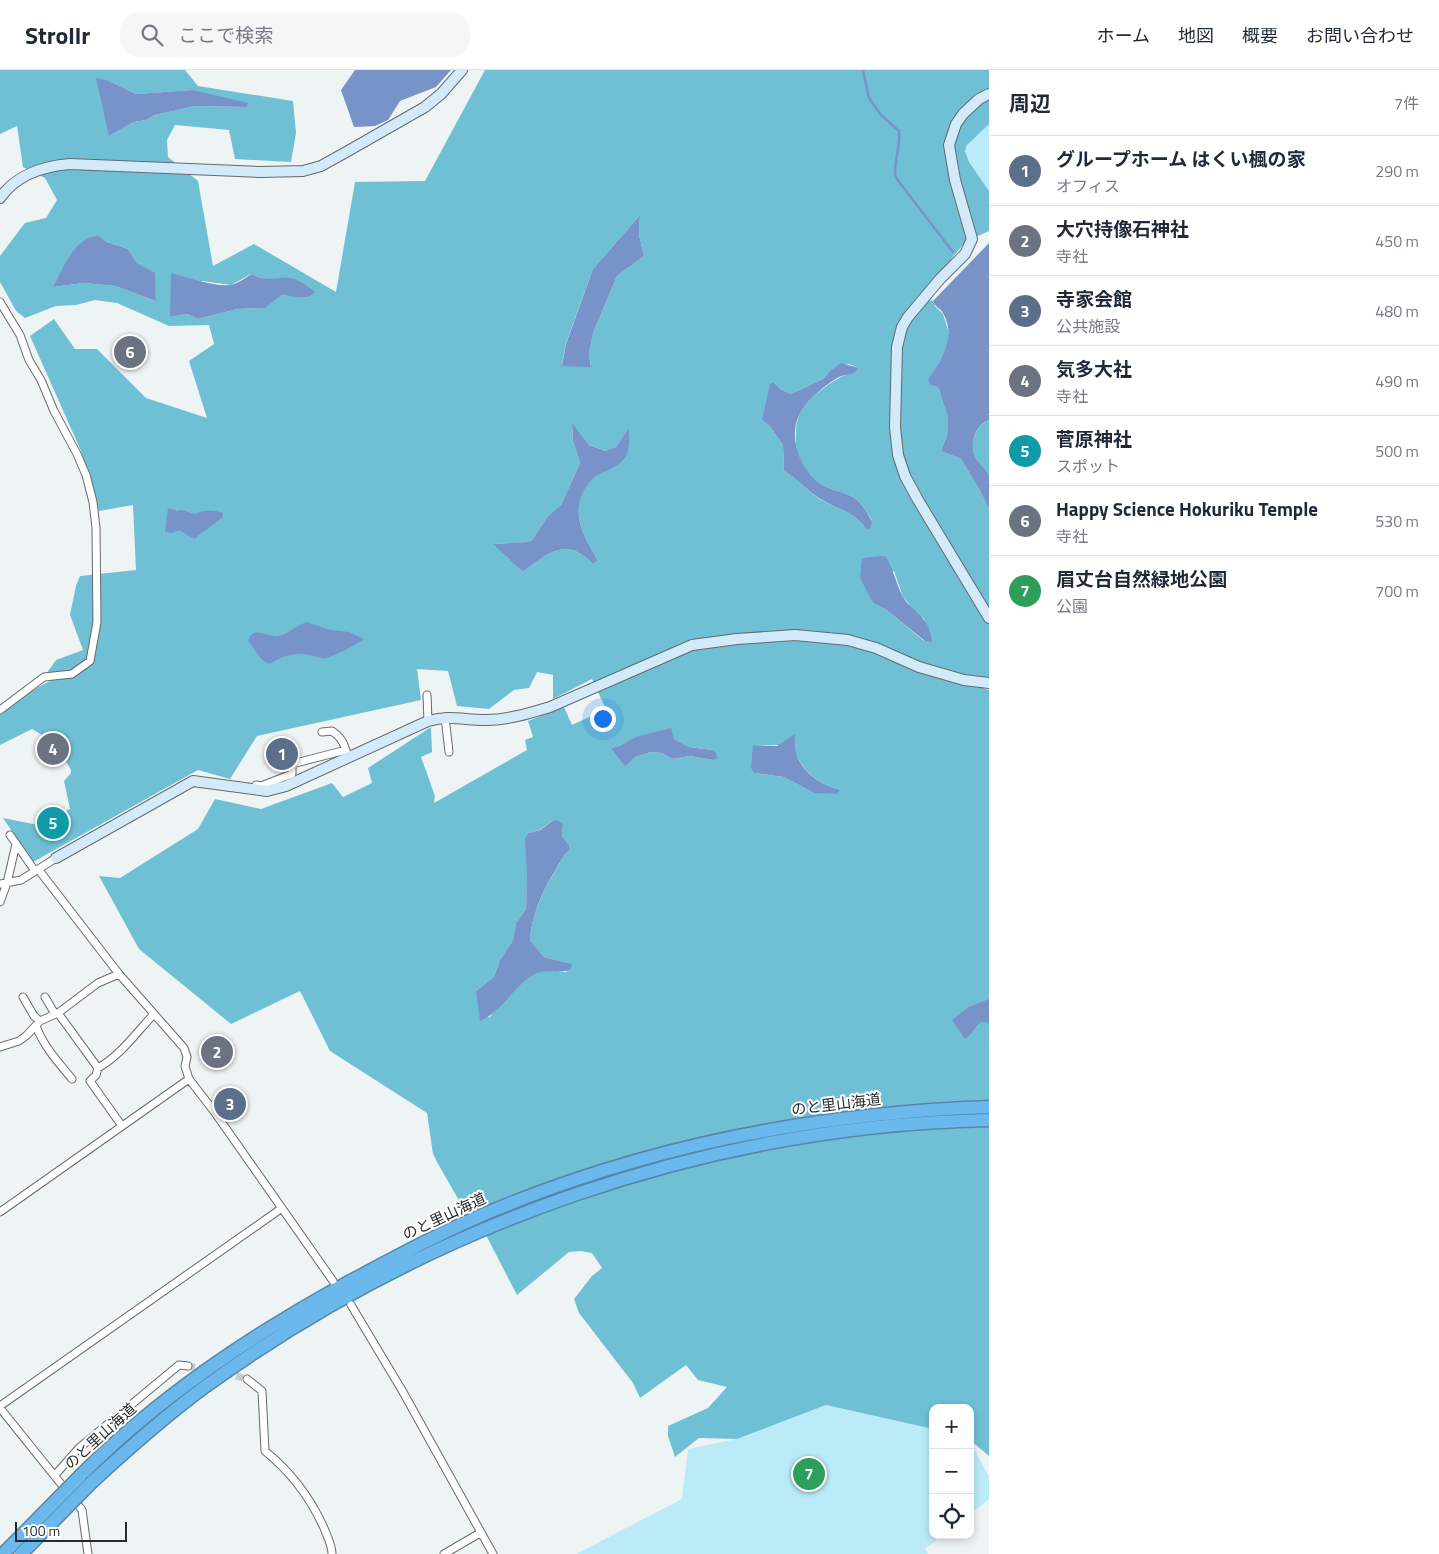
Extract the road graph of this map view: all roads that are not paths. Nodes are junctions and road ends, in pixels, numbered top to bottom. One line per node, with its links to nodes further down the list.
1 (462, 70): 3 (street)
2 (989, 94): 5 (street)
3 (0, 198)
4 (0, 302): 8 (street)
5 (989, 618)
6 (989, 683): 9 (street)
7 (427, 695): 10 (street)
8 (0, 710)
9 (445, 717): 10 (street); 12 (street)
10 (428, 721): 13 (street)
11 (322, 732): 13 (street)
12 (449, 752)
13 (347, 754): 14 (street); 14 (street)
14 (236, 787): 17 (street)
15 (10, 835): 16 (street)
16 (16, 844): 18 (street); 19 (street)
17 (56, 858): 18 (street)
18 (36, 870): 19 (street); 21 (street)
19 (3, 884): 20 (street)
20 (0, 902)
21 (119, 974): 24 (street); 25 (street)
22 (23, 997): 26 (street)
23 (45, 997): 24 (street)
24 (56, 1013): 26 (street); 28 (street)
25 (154, 1014): 28 (street); 30 (street)
26 (38, 1024): 27 (street); 29 (street)
27 (0, 1047)
28 (98, 1068): 33 (street)
29 (72, 1079)
30 (189, 1079): 33 (street); 34 (street)
31 (989, 1107): 43 (highway, のと里山海道, bridge)
32 (989, 1120): 44 (highway, のと里山海道, bridge)
33 (122, 1126): 35 (street)
34 (282, 1208): 36 (street); 40 (street)
35 (0, 1212)
36 (334, 1281)
37 (351, 1305): 42 (street)
38 (188, 1366): 41 (street)
39 (247, 1379): 46 (street)
40 (0, 1407): 41 (street)
41 (55, 1475): 45 (street)
42 (480, 1533): 47 (street); 48 (street)
43 (3, 1554)
44 (21, 1554)
45 (88, 1554)
46 (332, 1554)
47 (444, 1554)
48 (493, 1554)

